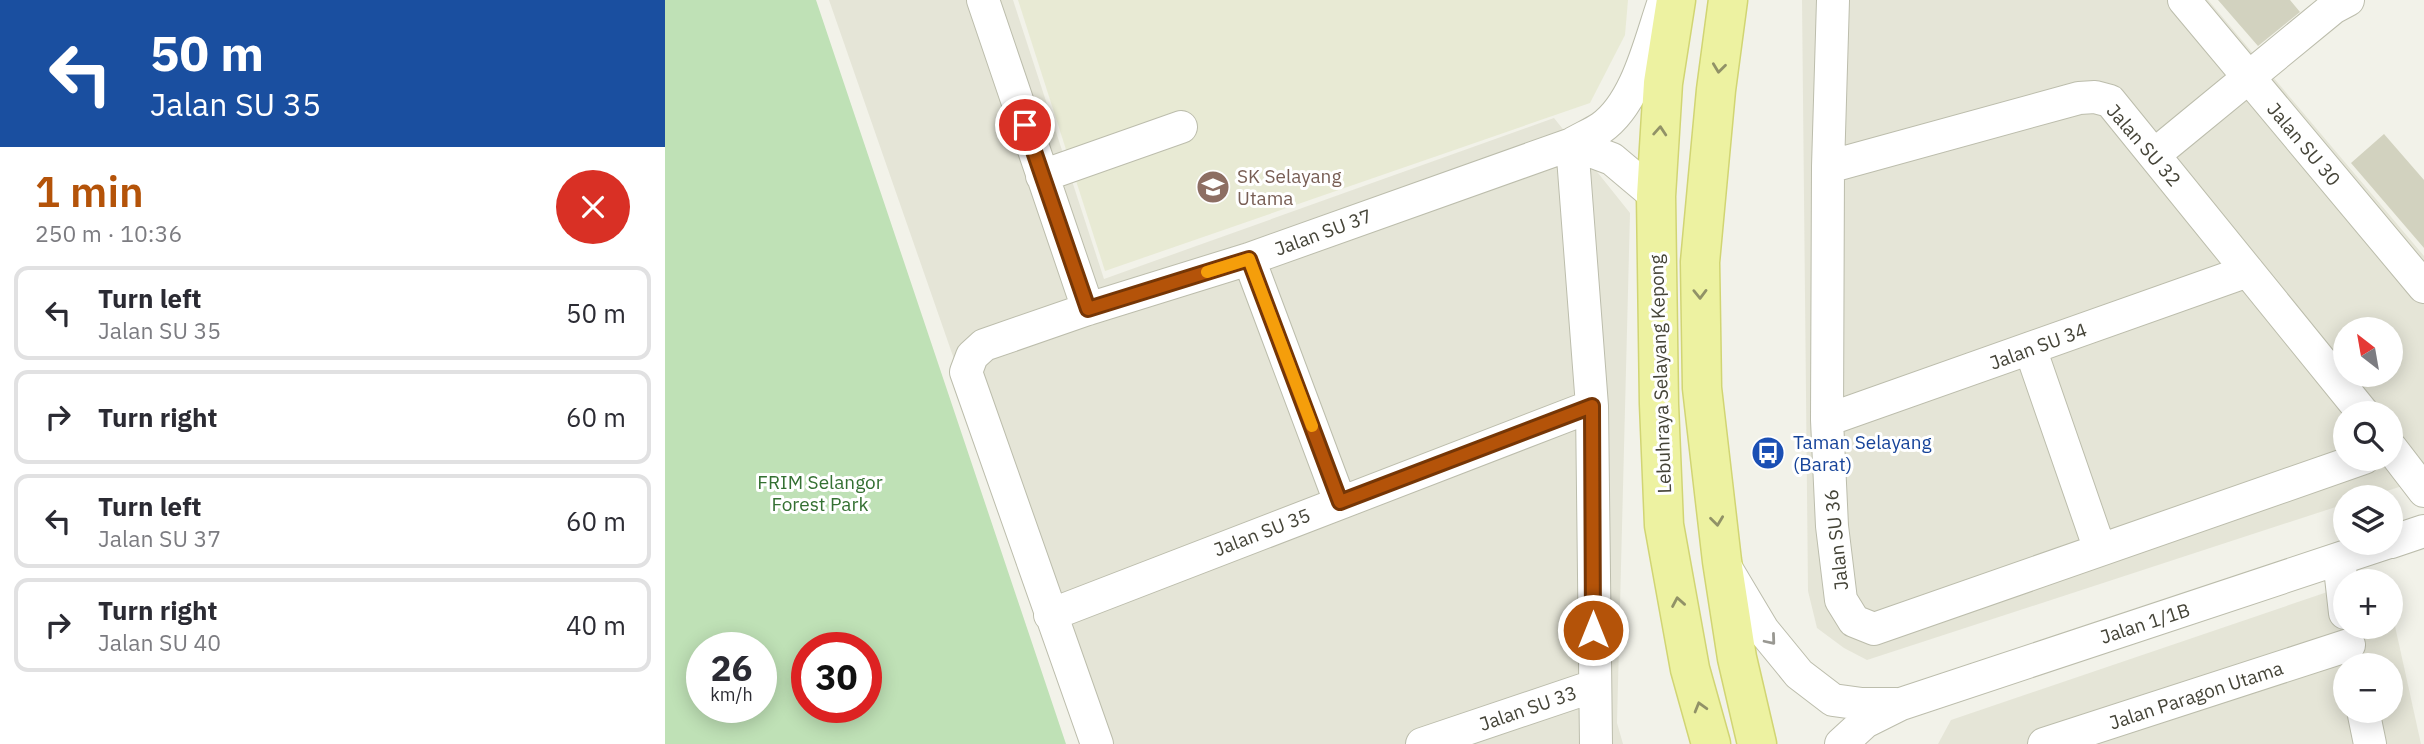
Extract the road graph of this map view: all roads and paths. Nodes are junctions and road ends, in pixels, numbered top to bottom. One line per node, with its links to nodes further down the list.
1 (983, 0): 13 (street)
2 (1665, 0): 10 (street, Jalan SU 37)
3 (1677, 0): 14 (main road, Lebuhraya Selayang Kepong, one-way to 3)
4 (1728, 0): 32 (main road, one-way to 32)
5 (1833, 0): 12 (street, Jalan SU 36)
6 (2184, 0): 8 (street, Jalan SU 30)
7 (2336, 3): 8 (street)
8 (2248, 77): 11 (street); 17 (street, Jalan SU 30)
9 (1181, 127): 13 (street)
10 (1572, 144): 14 (street); 15 (street, Jalan SU 37); 21 (street)
11 (2154, 155): 12 (street, Jalan SU 32); 16 (street, Jalan SU 32)
12 (1828, 167): 22 (street, Jalan SU 36)
13 (1042, 176): 18 (street)
14 (1656, 196): 42 (main road, Lebuhraya Selayang Kepong, one-way to 14)
15 (1249, 259): 18 (street, Jalan SU 37); 26 (street)
16 (2248, 271): 19 (street, Jalan SU 34); 20 (street, Jalan SU 32)
17 (2424, 287)
18 (1088, 309): 34 (street, Jalan SU 37)
19 (2030, 348): 22 (street, Jalan SU 34); 29 (street)
20 (2353, 401)
21 (1592, 406): 26 (street, Jalan SU 35); 36 (street)
22 (1828, 420): 29 (street, Jalan SU 36)
23 (2333, 469): 29 (street, Jalan SU 36)
24 (2403, 470): 25 (street)
25 (2424, 491)
26 (1340, 502): 34 (street, Jalan SU 35)
27 (2424, 531): 28 (street, Jalan 1/1B)
28 (2403, 538)
29 (2100, 550)
30 (2351, 555): 31 (street, Jalan 1/1B)
31 (2339, 559): 33 (street); 37 (street, Jalan 1/1B)
32 (1722, 561): 37 (street, one-way to 37); 43 (main road)
33 (2340, 569)
34 (1050, 615): 39 (street)
35 (2349, 646): 45 (street, Jalan Paragon Utama)
36 (1594, 685): 40 (street, Jalan SU 33); 41 (street)
37 (1901, 704): 44 (street)
38 (2366, 723): 46 (street)
39 (1097, 744)
40 (1422, 744)
41 (1596, 744)
42 (1711, 744)
43 (1757, 744)
44 (1840, 744)
45 (2044, 744)
46 (2370, 744)

